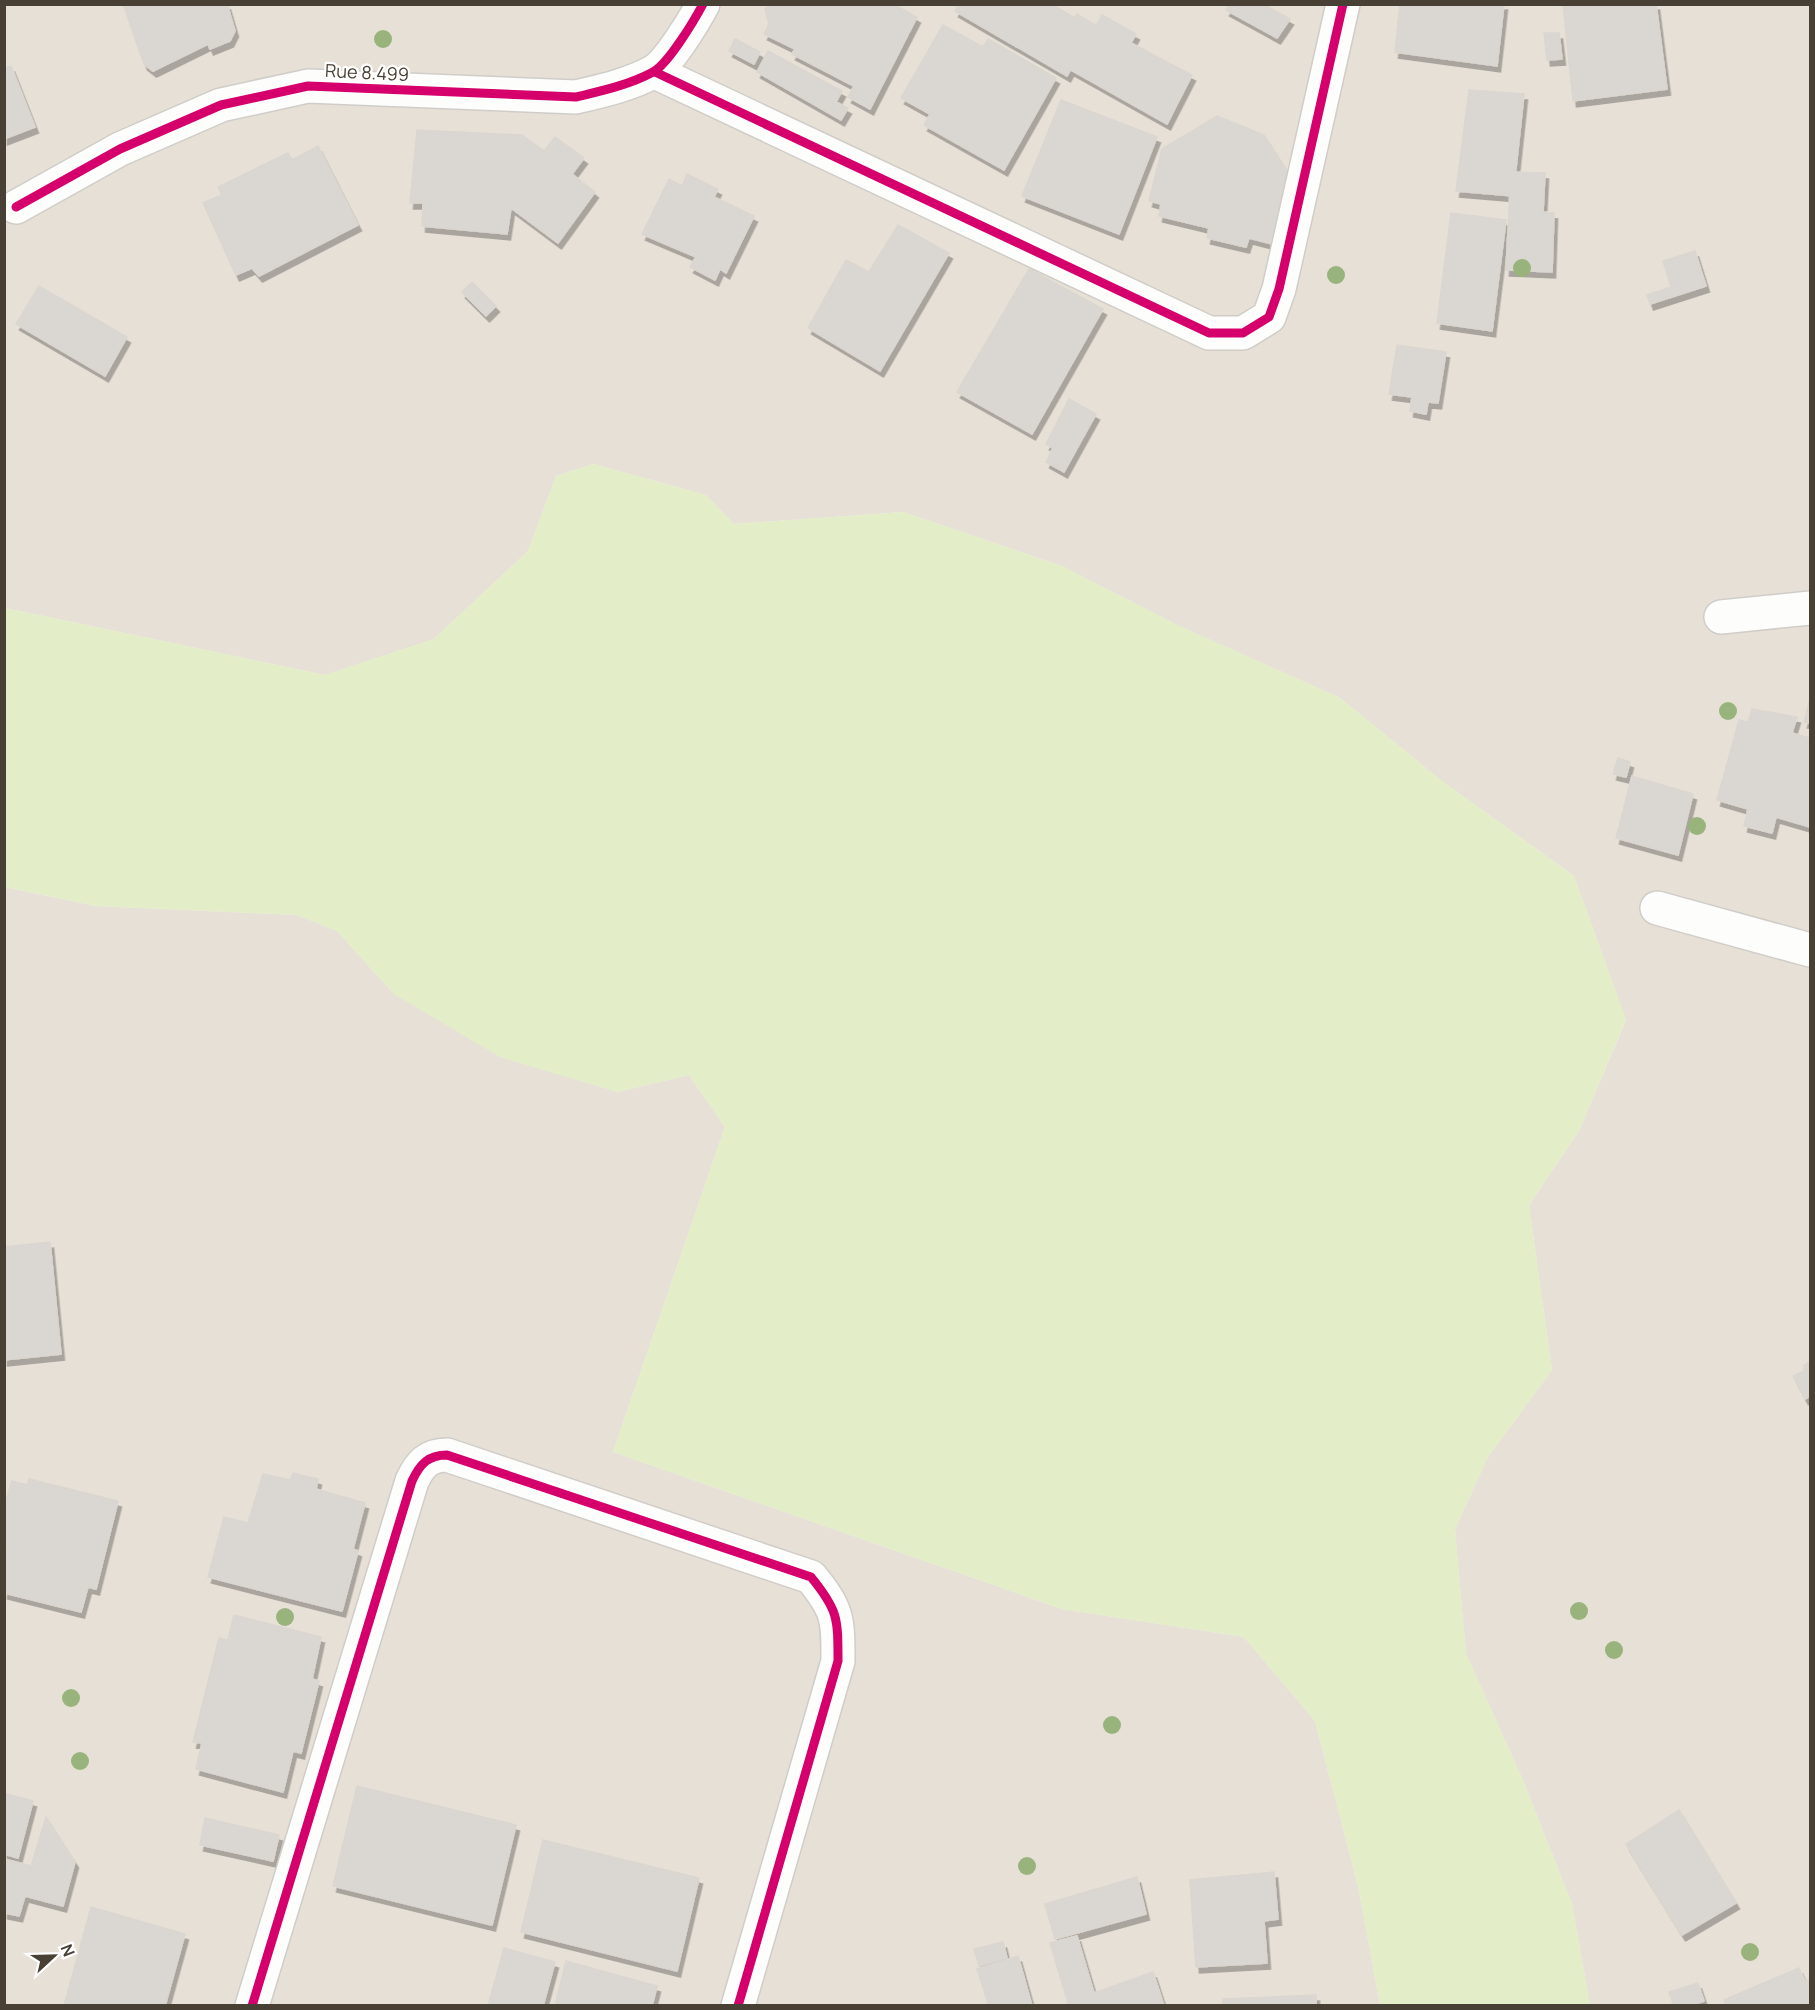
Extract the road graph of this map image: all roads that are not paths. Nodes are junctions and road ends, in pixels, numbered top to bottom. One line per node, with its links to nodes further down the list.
1 (703, 4): 3 (street)
2 (1343, 4): 3 (street)
3 (655, 72): 4 (street, Rue 8.499)
4 (16, 207)
5 (1810, 608): 6 (street)
6 (1722, 617)
7 (1657, 908): 8 (street)
8 (1810, 950)
9 (252, 2006): 10 (street)
10 (738, 2006)

